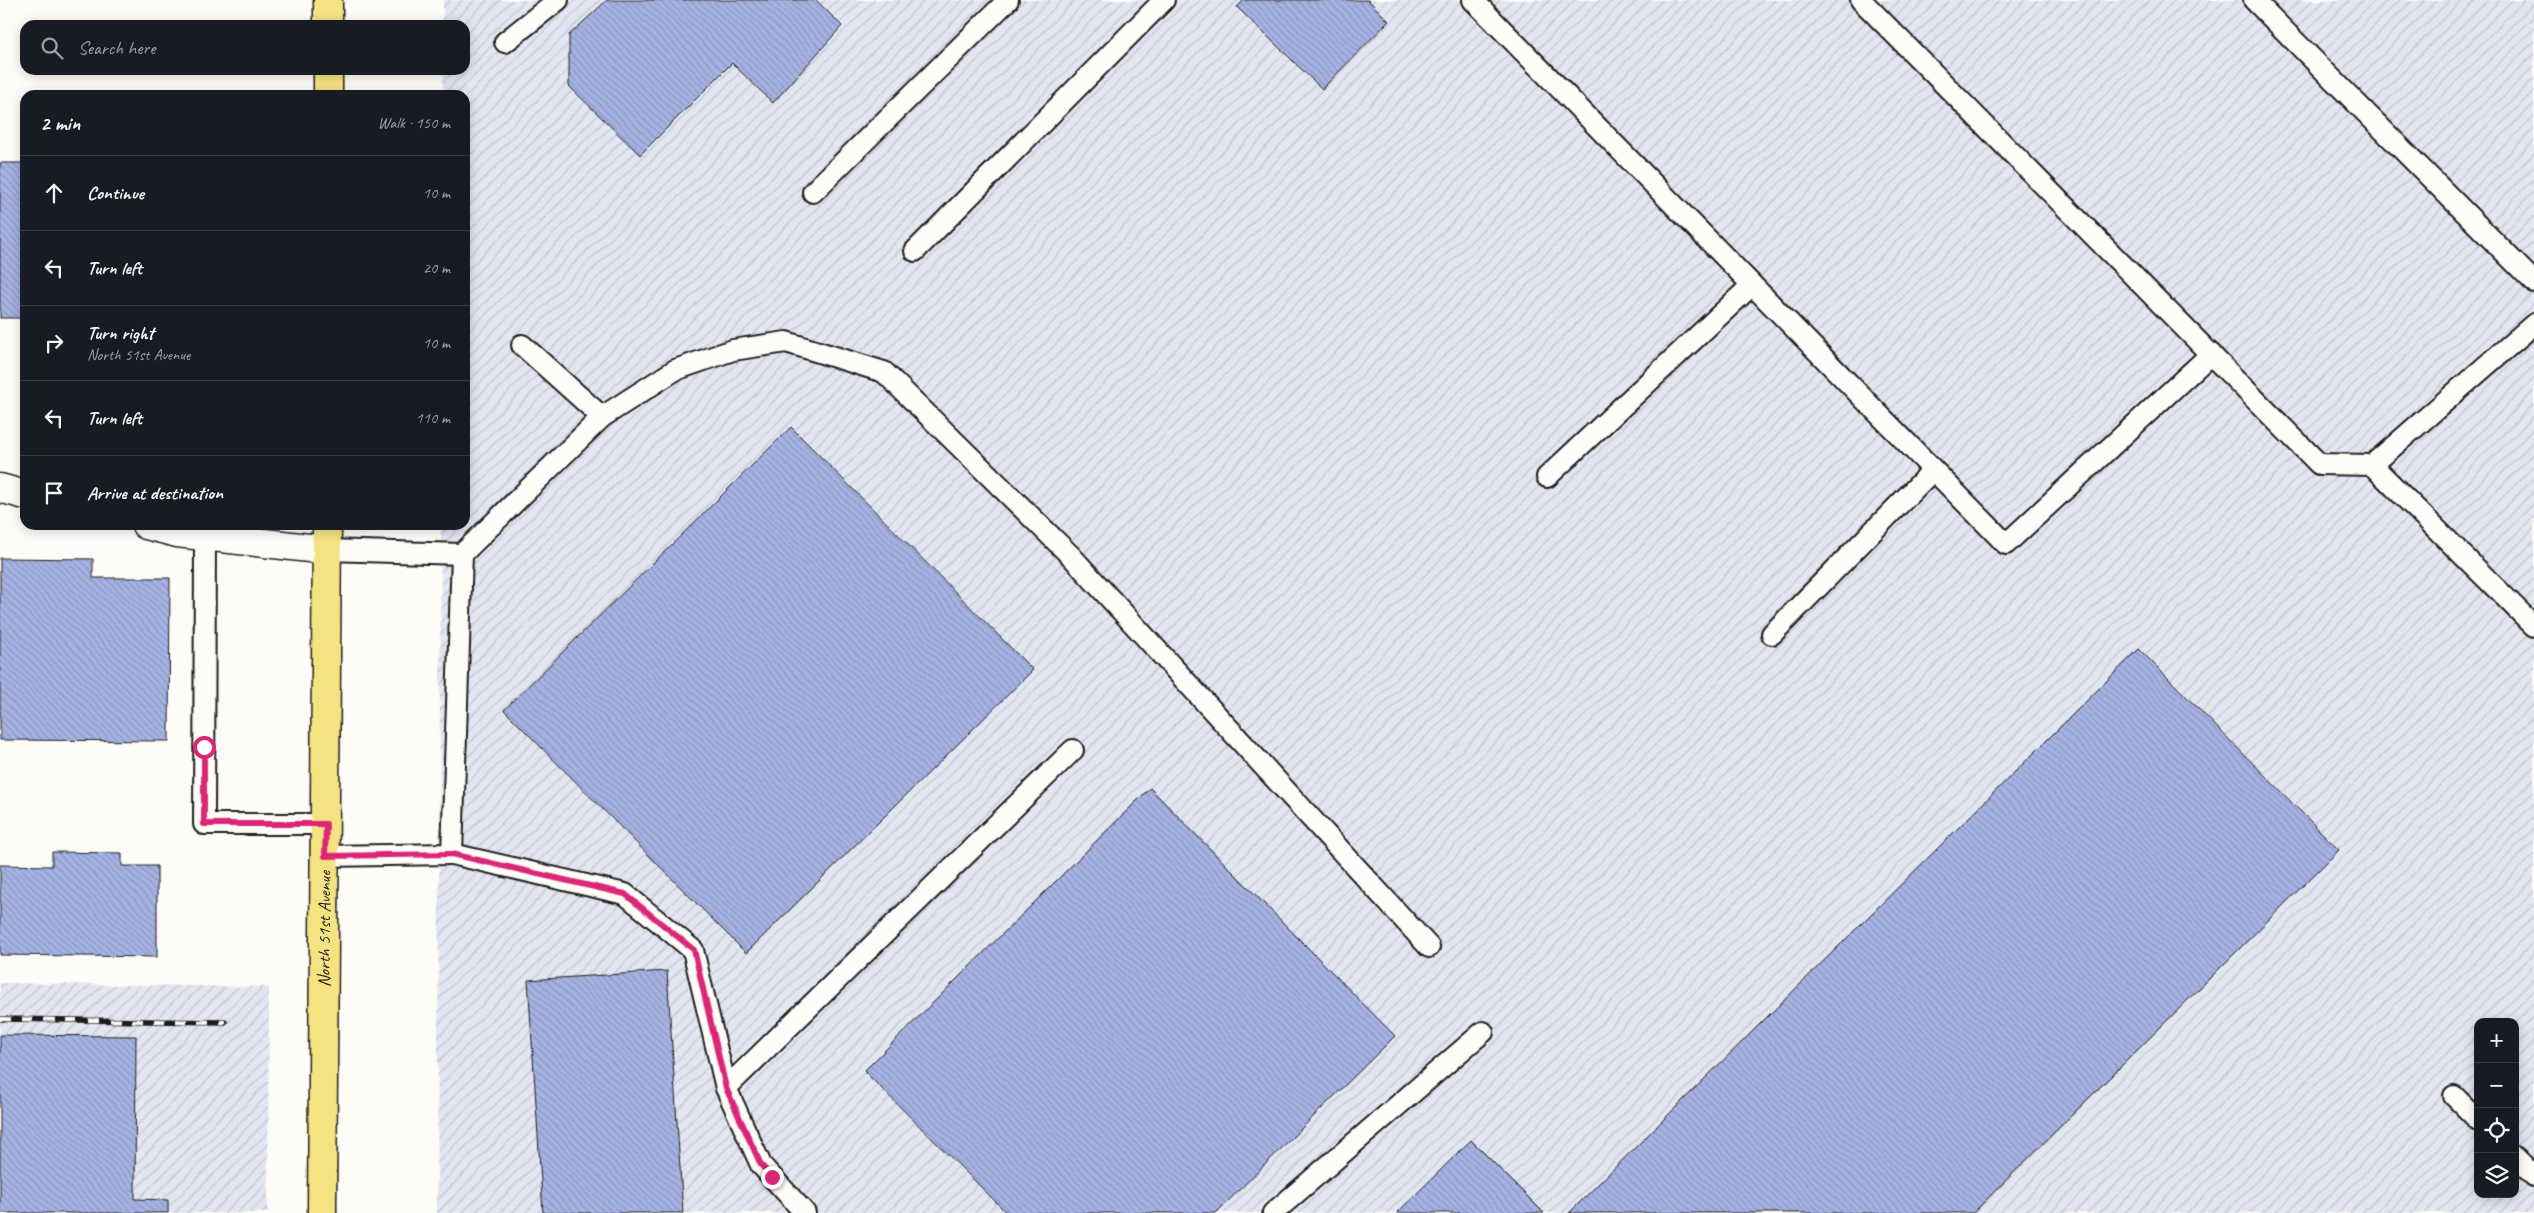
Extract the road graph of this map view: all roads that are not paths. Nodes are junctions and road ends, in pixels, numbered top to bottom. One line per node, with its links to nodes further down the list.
1 (328, 0): 8 (main road)
2 (558, 0): 9 (lane)
3 (1008, 0): 12 (lane)
4 (1164, 0): 13 (lane)
5 (1473, 0): 15 (lane)
6 (1861, 0): 18 (lane)
7 (2254, 0): 14 (lane)
8 (328, 20)
9 (506, 42)
10 (328, 75): 11 (main road)
11 (328, 90)
12 (813, 192)
13 (914, 251)
14 (2534, 282)
15 (1752, 284): 21 (lane); 22 (lane)
16 (2534, 324): 20 (lane)
17 (522, 345): 19 (lane)
18 (2211, 354): 20 (lane); 21 (lane)
19 (602, 418): 28 (lane); 35 (lane)
20 (2372, 464): 29 (lane)
21 (1934, 470): 30 (lane)
22 (1547, 477)
23 (0, 488): 24 (street)
24 (20, 494)
25 (168, 530): 26 (street)
26 (205, 536): 27 (street); 32 (lane)
27 (327, 537): 28 (lane); 32 (main road, North 51st Avenue)
28 (462, 554): 33 (lane)
29 (2534, 626)
30 (1772, 634)
31 (1073, 750): 37 (lane)
32 (326, 824): 34 (main road, North 51st Avenue)
33 (452, 854): 34 (lane); 37 (lane)
34 (325, 856): 42 (main road, North 51st Avenue)
35 (1428, 946)
36 (1483, 1032): 44 (lane)
37 (726, 1088): 43 (lane)
38 (2454, 1096): 39 (lane)
39 (2474, 1116)
40 (2519, 1162): 41 (lane)
41 (2534, 1176)
42 (322, 1213)
43 (804, 1213)
44 (1273, 1213)

